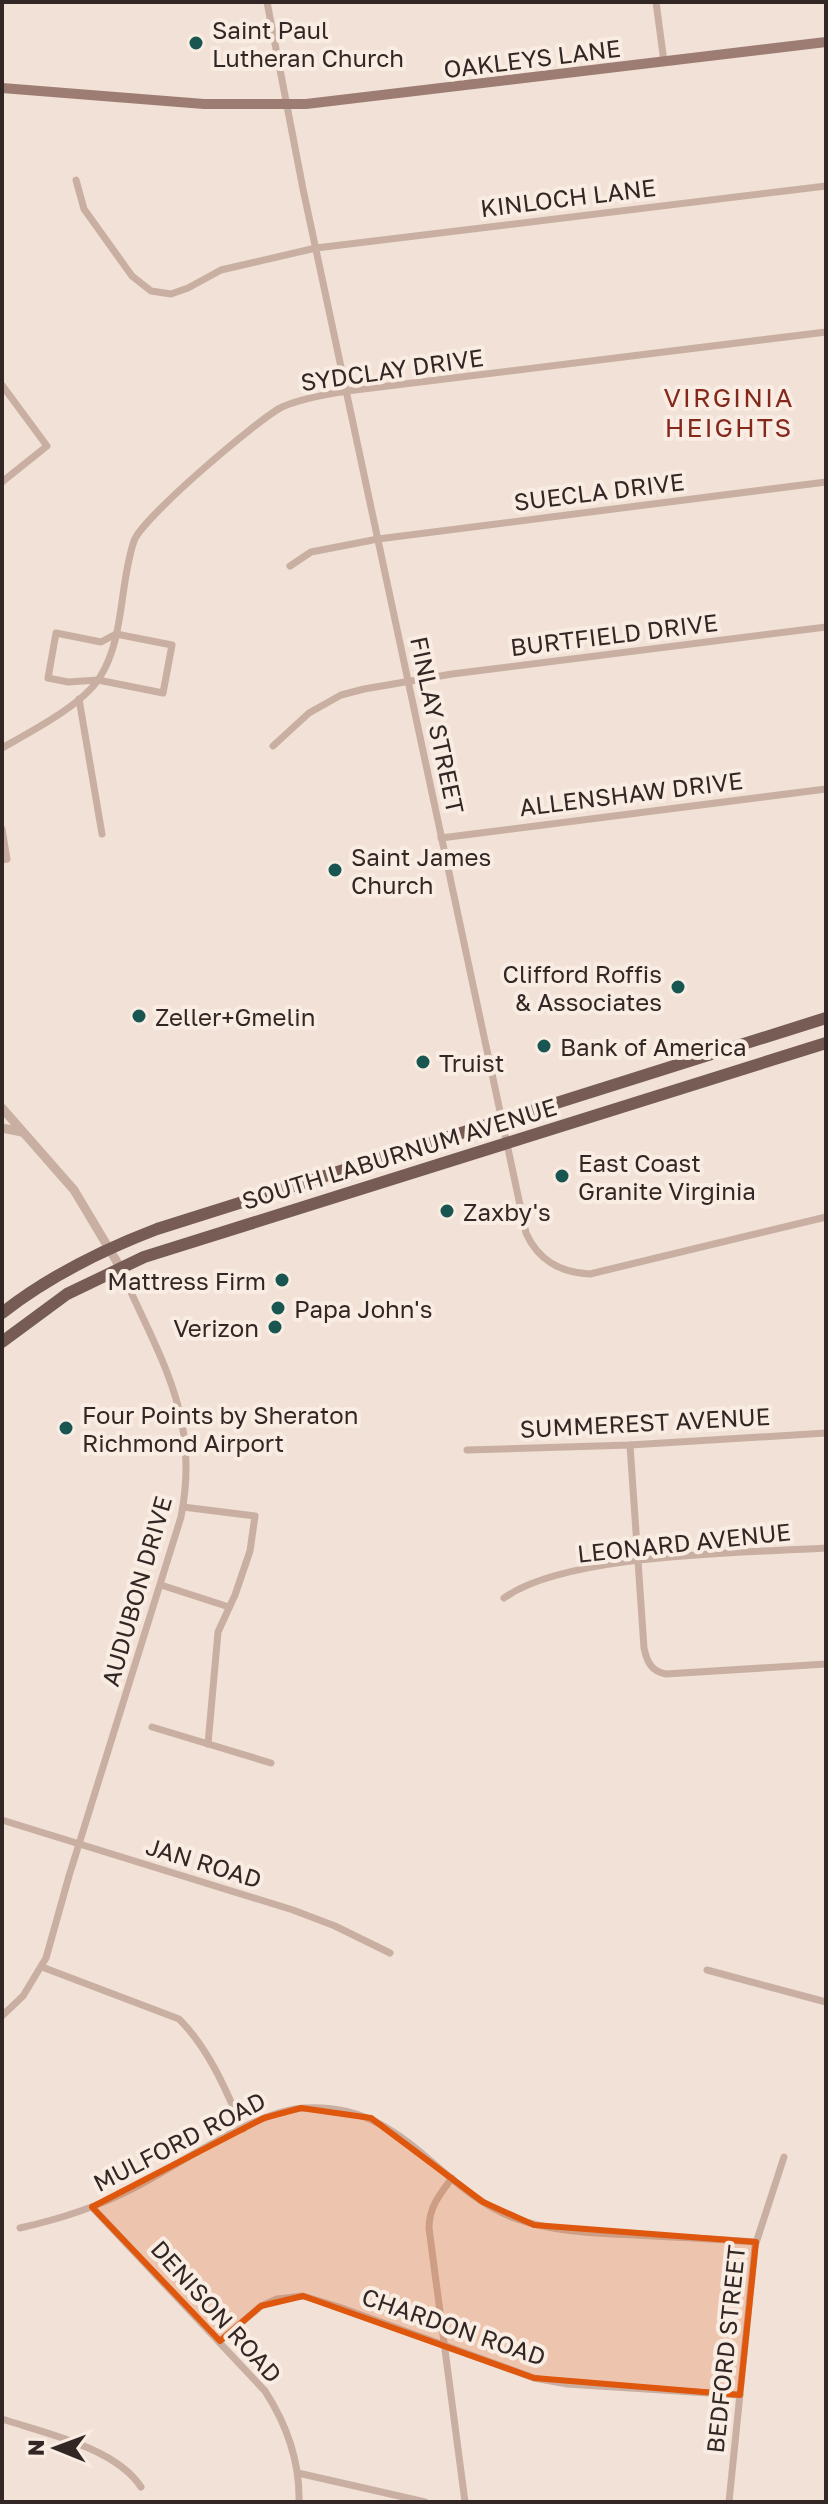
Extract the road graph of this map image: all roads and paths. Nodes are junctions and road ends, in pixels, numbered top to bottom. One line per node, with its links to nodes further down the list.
1 (267, 2): 6 (street, FINLAY STREET)
2 (656, 2): 4 (street)
3 (826, 42): 4 (main road, OAKLEYS LANE)
4 (664, 62): 6 (main road, OAKLEYS LANE)
5 (2, 88): 6 (main road, OAKLEYS LANE)
6 (286, 105): 9 (street, FINLAY STREET)
7 (76, 180): 9 (street, KINLOCH LANE)
8 (826, 186): 9 (street, KINLOCH LANE)
9 (316, 248): 12 (street, FINLAY STREET)
10 (826, 332): 12 (street, SYDCLAY DRIVE)
11 (2, 385): 13 (street)
12 (347, 391): 15 (street, FINLAY STREET); 18 (street, SYDCLAY DRIVE)
13 (2, 482)
14 (826, 482): 15 (street, SUECLA DRIVE)
15 (378, 539): 16 (street, SUECLA DRIVE); 20 (street, FINLAY STREET)
16 (290, 566)
17 (826, 627): 20 (street, BURTFIELD DRIVE)
18 (116, 634): 19 (street, SYDCLAY DRIVE); 19 (street); 19 (street)
19 (98, 680): 21 (street, SYDCLAY DRIVE)
20 (408, 681): 22 (street, BURTFIELD DRIVE); 27 (street, FINLAY STREET)
21 (79, 699): 23 (street, SYDCLAY DRIVE); 26 (street)
22 (273, 746)
23 (2, 748)
24 (826, 789): 27 (street, ALLENSHAW DRIVE)
25 (2, 829): 28 (street)
26 (102, 834)
27 (441, 838): 32 (street, FINLAY STREET)
28 (2, 860)
29 (826, 1018): 32 (main road, SOUTH LABURNUM AVENUE)
30 (826, 1043): 35 (main road, SOUTH LABURNUM AVENUE)
31 (2, 1108): 34 (street, AUDUBON DRIVE)
32 (500, 1120): 35 (street, FINLAY STREET); 37 (main road, SOUTH LABURNUM AVENUE)
33 (2, 1128): 34 (street)
34 (23, 1132): 37 (street, AUDUBON DRIVE)
35 (505, 1142): 36 (street, FINLAY STREET); 38 (main road, SOUTH LABURNUM AVENUE)
36 (826, 1217)
37 (108, 1249): 38 (street, AUDUBON DRIVE); 39 (main road, SOUTH LABURNUM AVENUE)
38 (120, 1267): 40 (main road, SOUTH LABURNUM AVENUE); 44 (street, AUDUBON DRIVE)
39 (2, 1313)
40 (2, 1342)
41 (826, 1433): 42 (street, SUMMEREST AVENUE)
42 (630, 1445): 43 (street, SUMMEREST AVENUE); 46 (street)
43 (467, 1450)
44 (183, 1507): 47 (street, AUDUBON DRIVE); 49 (street)
45 (826, 1548): 46 (street, LEONARD AVENUE)
46 (639, 1562): 48 (street, LEONARD AVENUE); 50 (street)
47 (161, 1585): 49 (street); 55 (street, AUDUBON DRIVE)
48 (504, 1598)
49 (229, 1607): 52 (street)
50 (826, 1664)
51 (152, 1727): 52 (street)
52 (208, 1744): 53 (street)
53 (271, 1763)
54 (2, 1820): 55 (street, JAN ROAD)
55 (79, 1844): 56 (street, JAN ROAD); 57 (street, AUDUBON DRIVE)
56 (390, 1953)
57 (42, 1967): 60 (street, AUDUBON DRIVE); 61 (street)
58 (707, 1970): 59 (street)
59 (826, 2002)
60 (2, 2016)
61 (243, 2129): 63 (street, MULFORD ROAD); 64 (street, MULFORD ROAD)
62 (784, 2157): 66 (street, BEDFORD STREET)
63 (452, 2178): 66 (street, MULFORD ROAD); 68 (street)
64 (92, 2207): 65 (street, MULFORD ROAD); 67 (street, DENISON ROAD)
65 (20, 2228)
66 (756, 2242): 69 (street, BEDFORD STREET)
67 (220, 2341): 68 (street, CHARDON ROAD); 71 (street, DENISON ROAD)
68 (445, 2347): 69 (street, CHARDON ROAD); 75 (street)
69 (740, 2395): 76 (street, BEDFORD STREET)
70 (2, 2419): 72 (street)
71 (298, 2473): 73 (street, DENISON ROAD); 74 (street)
72 (141, 2487)
73 (299, 2502)
74 (425, 2502)
75 (465, 2502)
76 (729, 2502)

